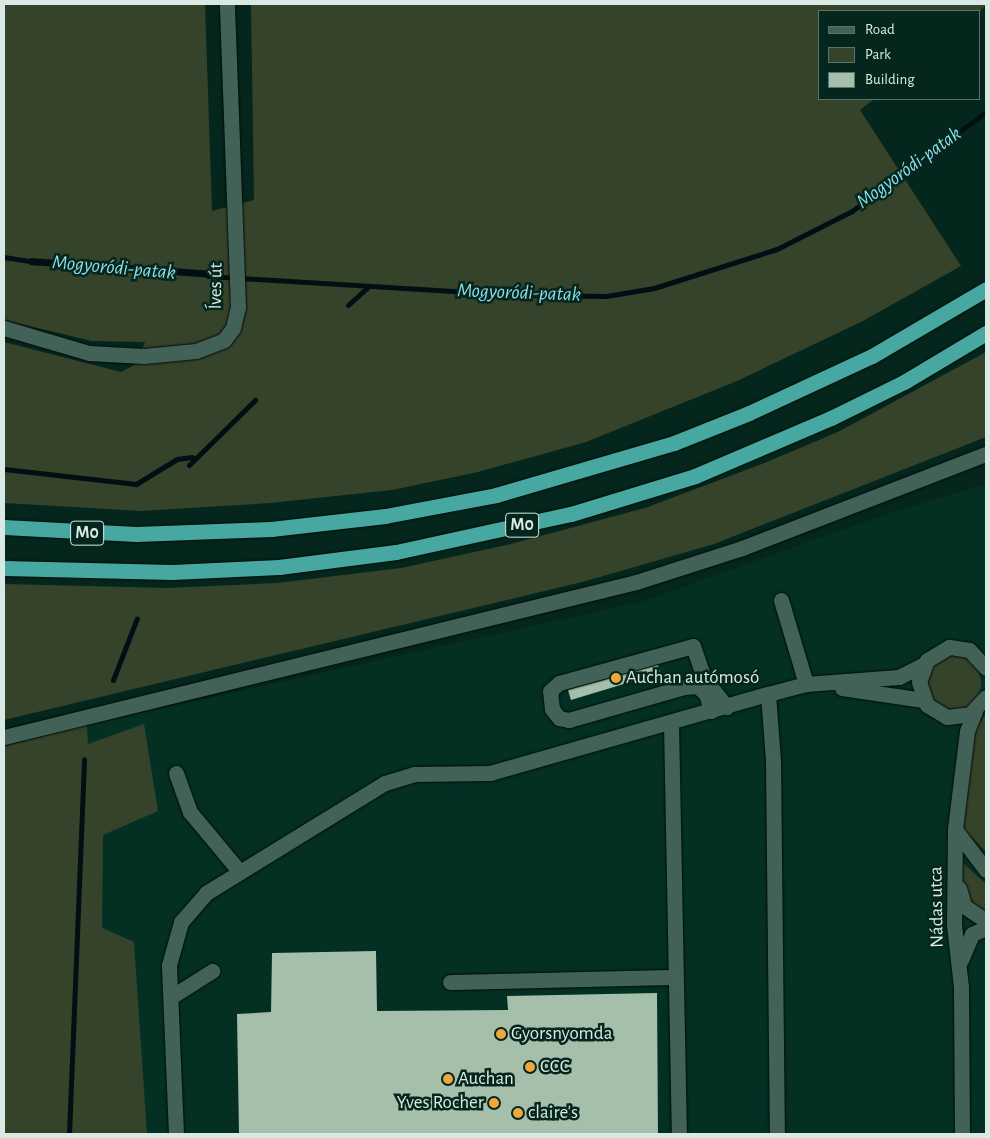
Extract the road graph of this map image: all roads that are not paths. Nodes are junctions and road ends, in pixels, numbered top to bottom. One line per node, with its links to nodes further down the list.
1 (227, 4): 3 (street, Íves út)
2 (986, 289): 6 (highway, M0)
3 (4, 328)
4 (986, 333): 7 (highway, M0)
5 (986, 454): 18 (street)
6 (4, 527)
7 (4, 567)
8 (781, 600): 11 (street)
9 (985, 663): 10 (street)
10 (924, 664): 11 (street); 13 (street)
11 (806, 684): 12 (street); 13 (street)
12 (768, 694): 15 (street); 33 (street)
13 (923, 700): 14 (street)
14 (982, 704): 20 (street, Nádas utca)
15 (726, 706): 16 (street); 16 (street)
16 (710, 711): 17 (street)
17 (671, 723): 22 (street); 28 (street)
18 (4, 737)
19 (176, 773): 22 (street)
20 (955, 829): 21 (street); 23 (street, Nádas utca)
21 (986, 869)
22 (240, 872): 30 (street)
23 (957, 881): 24 (street); 26 (street, Nádas utca)
24 (986, 921)
25 (986, 928): 26 (street)
26 (959, 969): 34 (street, Nádas utca)
27 (212, 971): 30 (street)
28 (674, 978): 29 (street); 32 (street)
29 (450, 982)
30 (170, 997): 31 (street)
31 (176, 1134)
32 (679, 1134)
33 (777, 1134)
34 (962, 1134)

